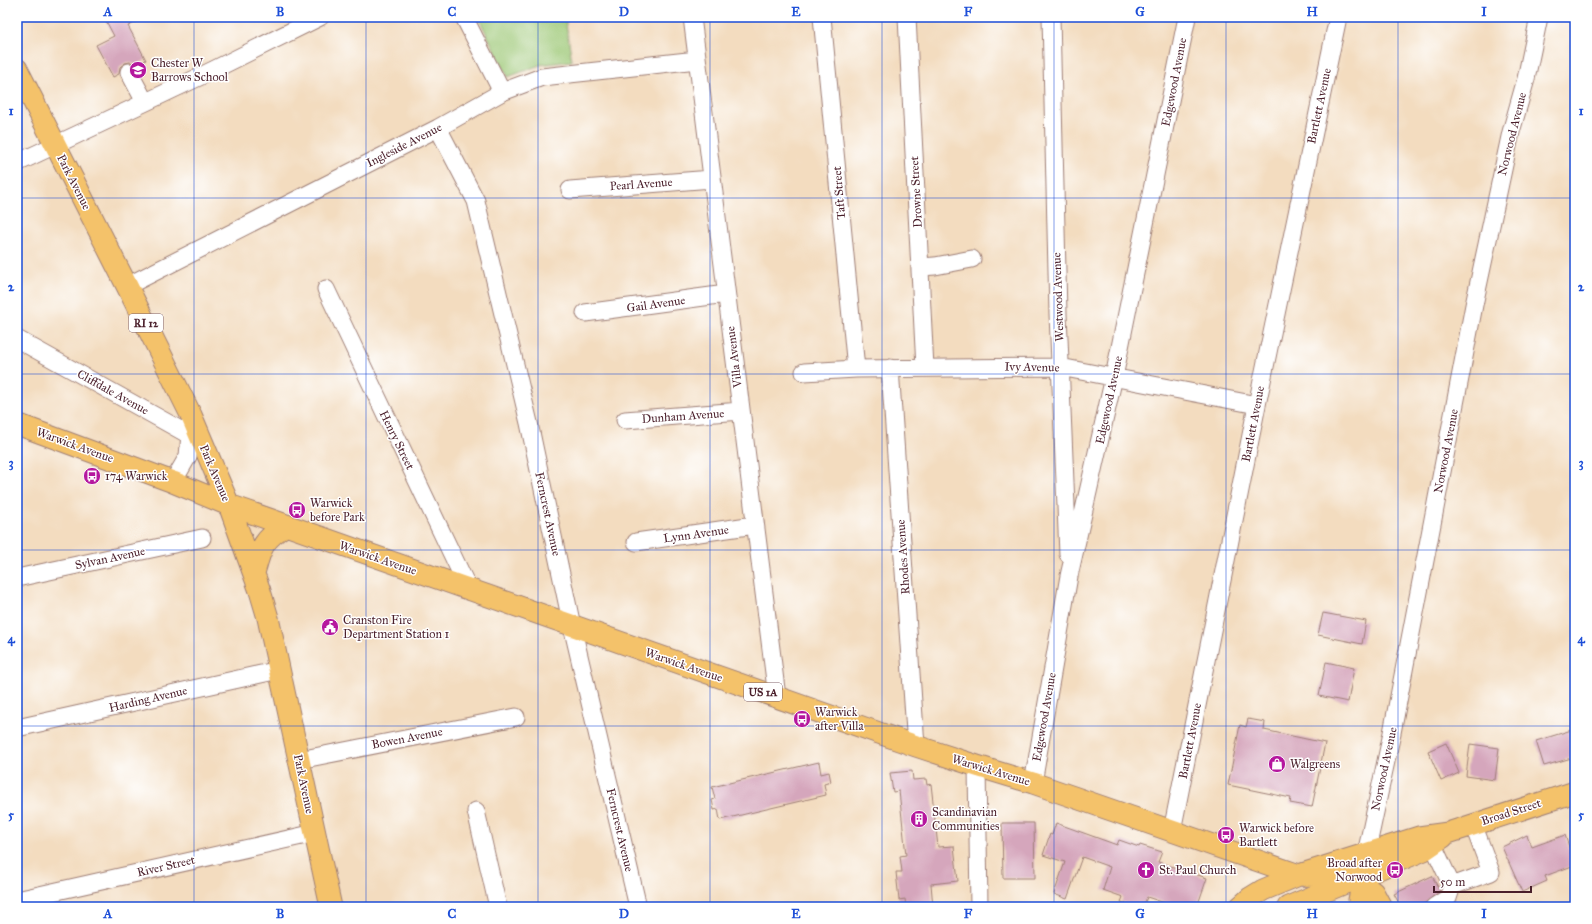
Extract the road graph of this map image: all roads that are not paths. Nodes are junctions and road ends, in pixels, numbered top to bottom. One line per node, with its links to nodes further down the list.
1 (320, 17): 14 (street)
2 (464, 17): 13 (street)
3 (692, 17): 10 (street, Villa Avenue)
4 (822, 17): 28 (street, Taft Street)
5 (907, 17): 21 (street, Drowne Street)
6 (1051, 17): 27 (street, Westwood Avenue)
7 (1187, 17): 32 (street, Edgewood Avenue)
8 (1338, 17): 33 (street, Bartlett Avenue)
9 (1539, 17): 64 (street, Norwood Avenue)
10 (698, 60): 13 (street, Ingleside Avenue); 18 (street, Villa Avenue)
11 (17, 69): 16 (main road, Park Avenue / RI 12)
12 (129, 72): 14 (street)
13 (502, 92): 15 (street, Ingleside Avenue)
14 (145, 102): 16 (street)
15 (438, 128): 22 (street, Ingleside Avenue); 49 (street, Ferncrest Avenue)
16 (55, 144): 17 (street); 22 (main road, Park Avenue / RI 12)
17 (17, 163)
18 (712, 179): 19 (street, Pearl Avenue); 24 (street, Villa Avenue)
19 (570, 190)
20 (972, 259): 21 (street)
21 (920, 267): 30 (street, Drowne Street)
22 (127, 286): 35 (main road, Park Avenue / RI 12)
23 (326, 289): 48 (street, Henry Street)
24 (726, 294): 25 (street, Gail Avenue); 34 (street, Villa Avenue)
25 (586, 313)
26 (17, 339): 38 (street, Cliffdale Avenue)
27 (1060, 367): 30 (street, Ivy Avenue); 32 (street, Ivy Avenue); 46 (street, Westwood Avenue)
28 (856, 368): 29 (street, Ivy Avenue); 31 (street, Ivy Avenue)
29 (890, 368): 30 (street, Ivy Avenue); 54 (street, Rhodes Avenue)
30 (925, 368)
31 (804, 372)
32 (1114, 377): 33 (street, Ivy Avenue); 46 (street, Edgewood Avenue)
33 (1257, 405): 61 (street, Bartlett Avenue)
34 (741, 411): 36 (street, Dunham Avenue); 41 (street, Villa Avenue)
35 (191, 415): 38 (street); 40 (main road, Park Avenue / RI 12)
36 (625, 420)
37 (17, 424): 39 (main road, Warwick Avenue / US 1A)
38 (191, 436): 39 (street)
39 (173, 482): 40 (main road, Warwick Avenue / US 1A)
40 (229, 505): 42 (main road, Warwick Avenue / US 1A); 45 (main road, Park Avenue / RI 12)
41 (755, 525): 44 (street, Lynn Avenue); 51 (street, Villa Avenue)
42 (286, 526): 45 (main road); 48 (main road, Warwick Avenue / US 1A)
43 (202, 538): 47 (street, Sylvan Avenue)
44 (636, 542)
45 (254, 573): 50 (main road, Park Avenue / RI 12)
46 (1069, 576): 57 (street, Edgewood Avenue)
47 (17, 578)
48 (469, 590): 49 (main road, Warwick Avenue / US 1A)
49 (572, 626): 51 (main road, Warwick Avenue / US 1A); 71 (street, Ferncrest Avenue)
50 (279, 670): 53 (street, Harding Avenue); 55 (main road, Park Avenue / RI 12)
51 (777, 697): 54 (main road, Warwick Avenue / US 1A)
52 (516, 717): 55 (street, Bowen Avenue)
53 (17, 728)
54 (916, 746): 56 (main road, Warwick Avenue / US 1A)
55 (299, 760): 62 (main road, Park Avenue / RI 12)
56 (977, 766): 57 (main road, Warwick Avenue / US 1A); 72 (street)
57 (1033, 783): 61 (main road, Warwick Avenue / US 1A)
58 (1575, 792): 60 (main road, Broad Street)
59 (476, 811): 70 (street)
60 (1473, 824): 63 (main road, Broad Street); 67 (street)
61 (1172, 831): 65 (main road, Warwick Avenue / US 1A)
62 (315, 833): 68 (street, River Street); 69 (main road, Park Avenue / RI 12)
63 (1441, 839): 64 (main road, Broad Street); 66 (main road, Broad Street); 67 (street)
64 (1366, 854): 65 (main road, Broad Street); 66 (main road, Norwood Avenue)
65 (1299, 875): 66 (main road, Warwick Avenue / US 1A); 73 (main road, Broad Street)
66 (1360, 881): 74 (main road, Broad Street); 75 (main road, Norwood Avenue); 76 (main road)
67 (1452, 886): 77 (street)
68 (17, 900)
69 (331, 907)
70 (498, 907)
71 (638, 907)
72 (979, 907)
73 (1240, 907)
74 (1288, 907)
75 (1362, 907)
76 (1381, 907)
77 (1434, 907)

